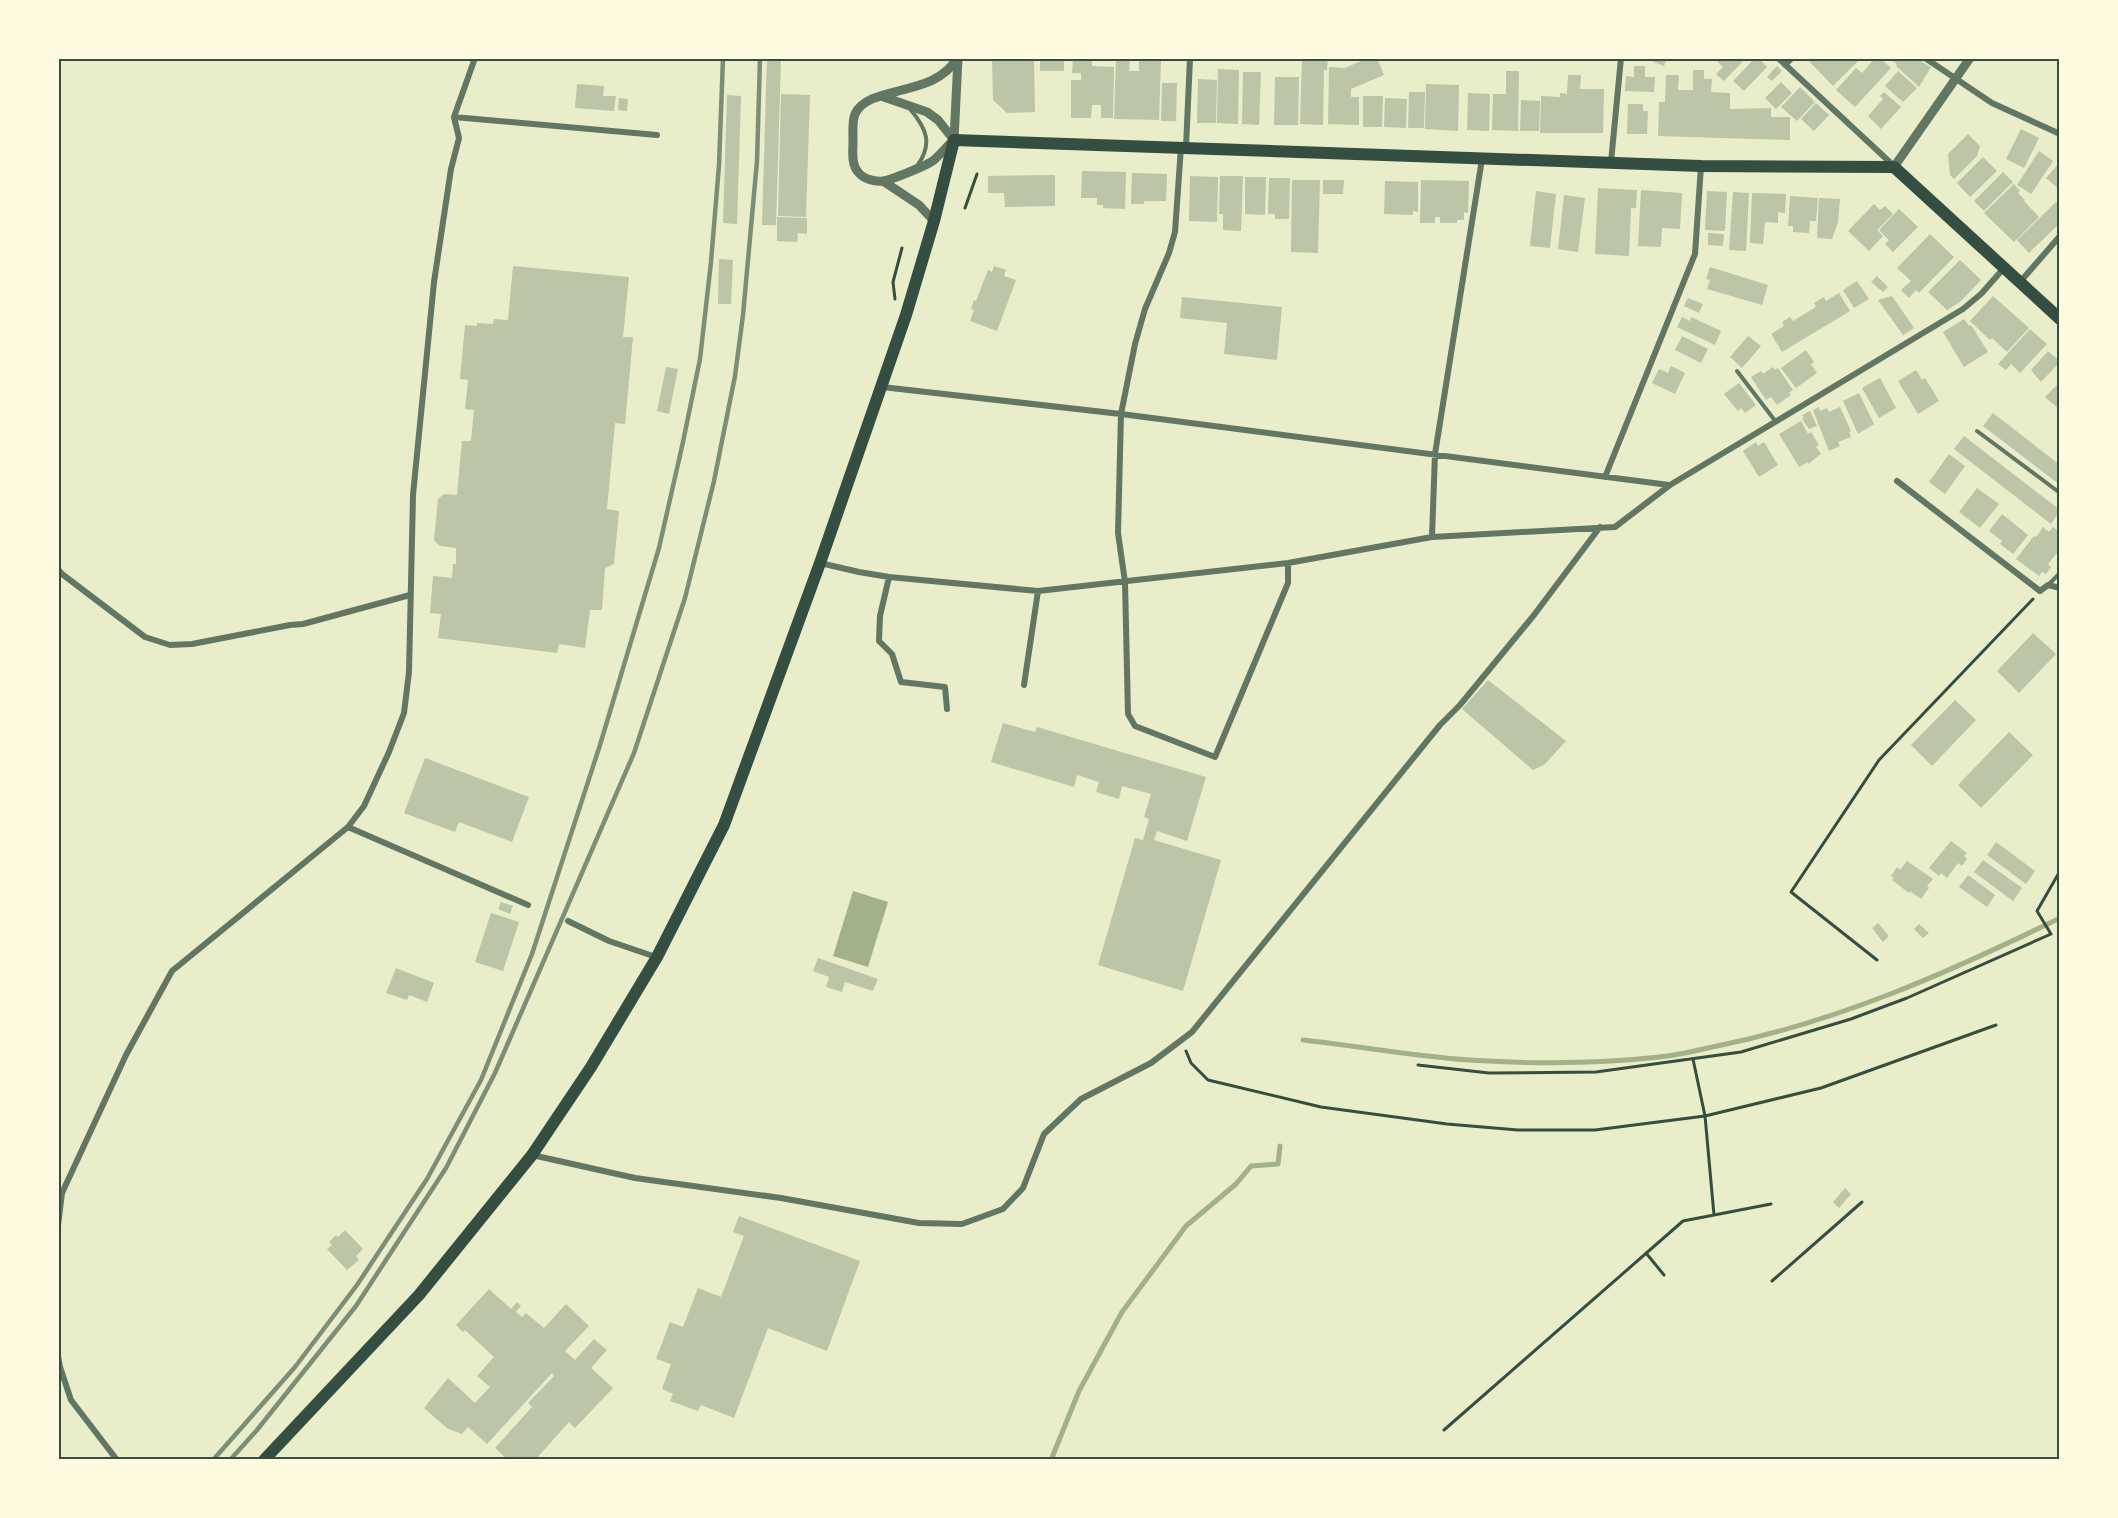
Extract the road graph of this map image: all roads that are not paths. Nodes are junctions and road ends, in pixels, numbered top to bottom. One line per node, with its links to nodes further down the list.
1 (475, 58): 13 (street)
2 (957, 58): 11 (street); 16 (street)
3 (1190, 58): 17 (street)
4 (1621, 58): 19 (street)
5 (1778, 58): 9 (street)
6 (1792, 58): 9 (street)
7 (1925, 58): 10 (street)
8 (1970, 58): 10 (street)
9 (1785, 65): 21 (street)
10 (1956, 79): 14 (street); 21 (street)
11 (881, 96): 12 (street); 23 (street)
12 (906, 104): 16 (street); 22 (lane)
13 (454, 117): 15 (street); 50 (street)
14 (2060, 134)
15 (657, 135)
16 (954, 140): 17 (highway); 22 (street); 24 (highway)
17 (1184, 147): 18 (highway); 31 (street)
18 (1482, 159): 19 (highway); 34 (street)
19 (1611, 163): 20 (highway)
20 (1701, 166): 21 (highway); 35 (street)
21 (1894, 167): 26 (highway)
22 (915, 168): 23 (street)
23 (884, 181): 24 (street)
24 (934, 221): 30 (highway)
25 (2060, 237): 27 (street)
26 (2004, 268): 27 (highway); 32 (street)
27 (2020, 282): 28 (highway)
28 (2060, 319)
29 (1737, 371): 32 (lane)
30 (881, 387): 31 (street); 41 (highway)
31 (1121, 414): 34 (street); 46 (street)
32 (1776, 422): 37 (street)
33 (1977, 431): 38 (lane)
34 (1435, 454): 35 (street); 40 (street)
35 (1605, 477): 37 (street)
36 (1897, 481): 47 (street)
37 (1670, 485): 39 (street)
38 (2060, 494)
39 (1600, 527): 40 (street); 57 (street)
40 (1432, 537): 42 (street)
41 (820, 563): 45 (street); 56 (highway)
42 (1288, 563): 46 (street); 46 (street)
43 (58, 569): 50 (street)
44 (2060, 573): 47 (lane)
45 (889, 577): 49 (street); 52 (street)
46 (1125, 582): 49 (street)
47 (2048, 585): 48 (street)
48 (2060, 588)
49 (1038, 591): 51 (street)
50 (410, 596): 53 (street)
51 (1024, 685)
52 (947, 709)
53 (348, 827): 54 (street); 58 (street)
54 (528, 905)
55 (568, 921): 56 (street)
56 (657, 957): 57 (highway)
57 (532, 1155): 61 (highway)
58 (58, 1226)
59 (58, 1356): 60 (street)
60 (117, 1460)
61 (264, 1460)

